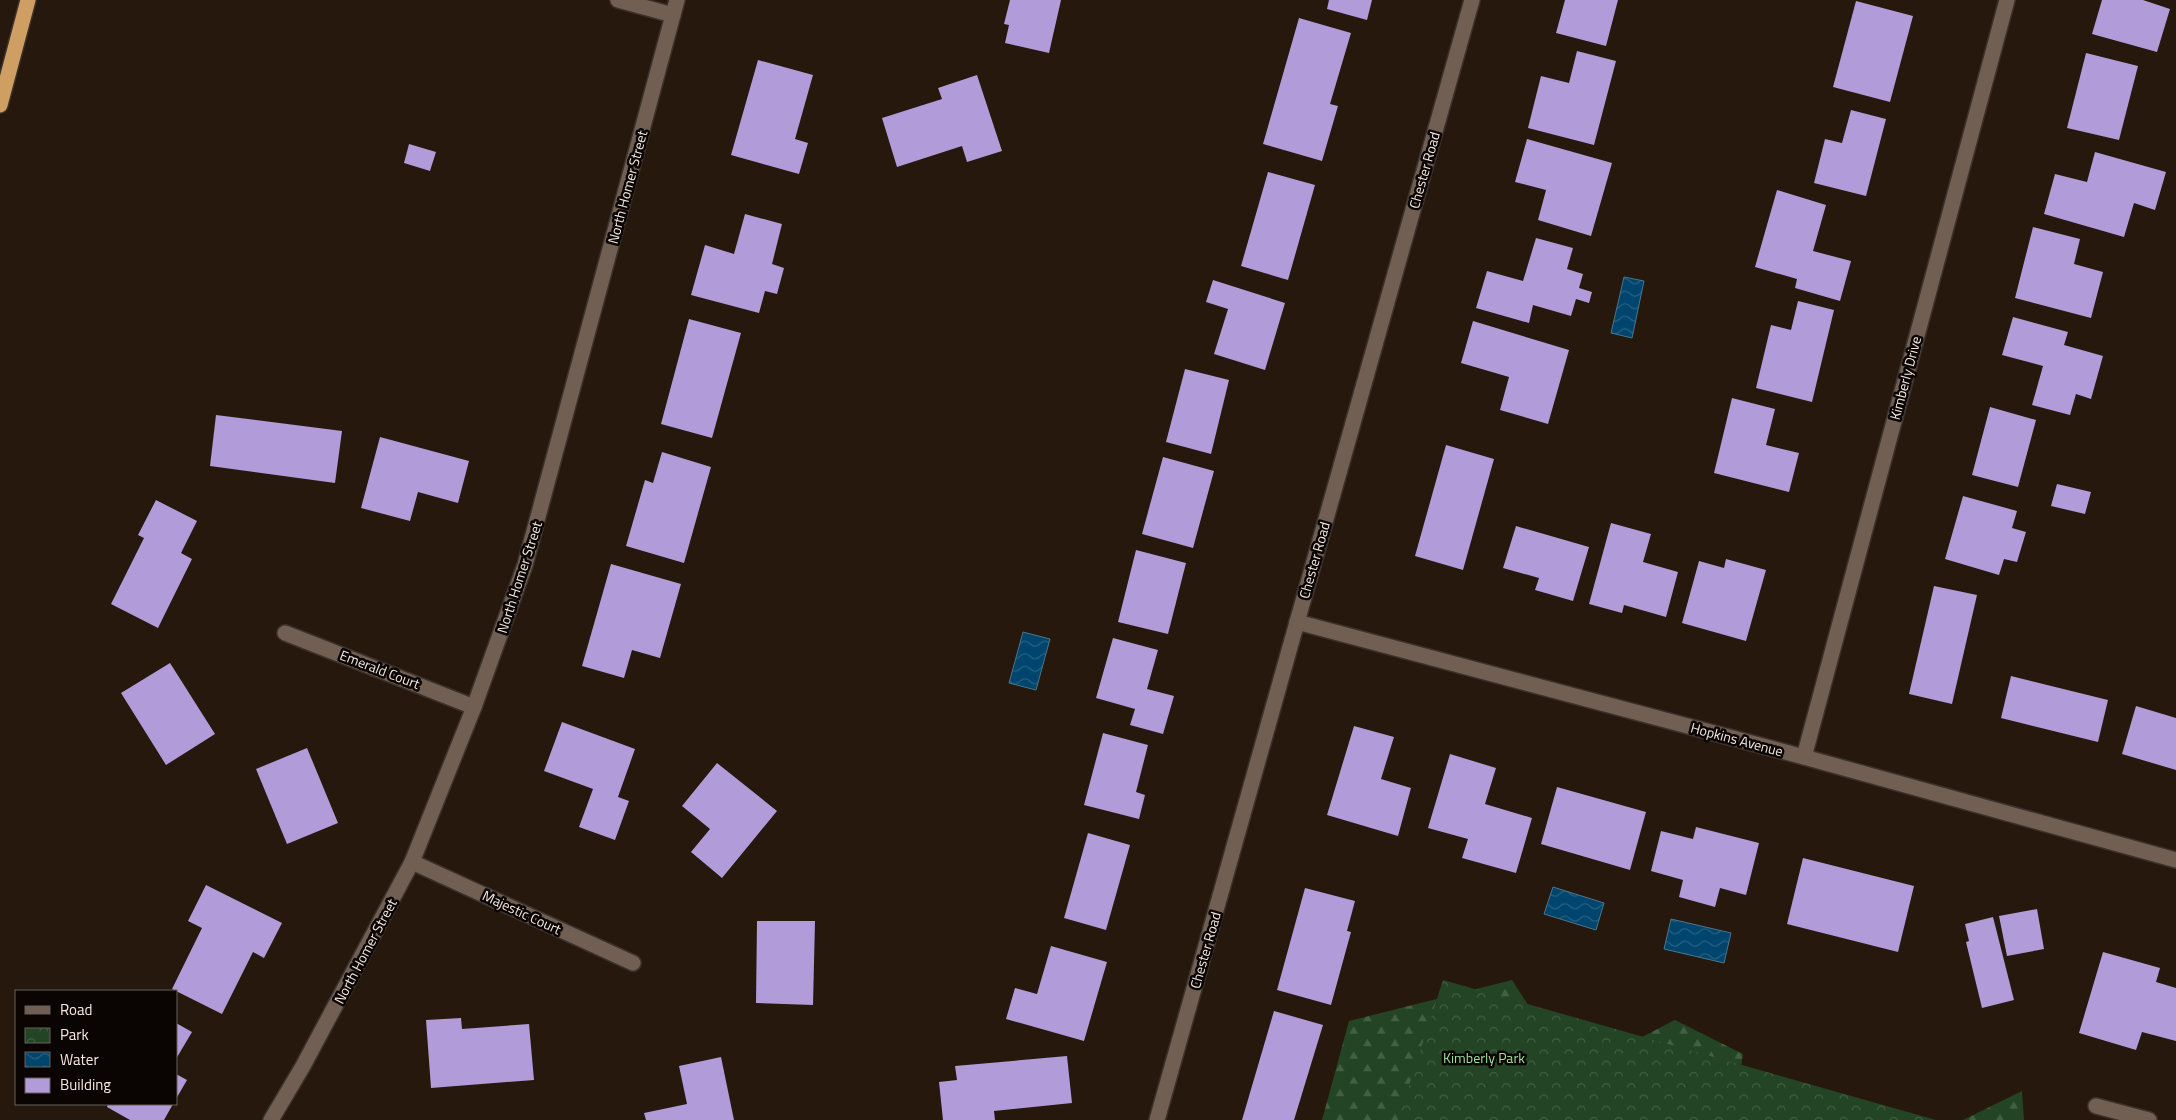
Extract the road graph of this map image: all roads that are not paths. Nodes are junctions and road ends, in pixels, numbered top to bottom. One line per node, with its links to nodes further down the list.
1 (28, 0): 7 (highway)
2 (618, 0): 6 (street)
3 (677, 0): 6 (street, North Homer Street)
4 (1472, 0): 8 (street, Chester Road)
5 (2007, 0): 11 (street, Kimberly Drive)
6 (673, 15): 10 (street, North Homer Street)
7 (0, 106)
8 (1297, 622): 11 (street, Hopkins Avenue); 17 (street, Chester Road)
9 (285, 633): 10 (street, Emerald Court)
10 (474, 707): 13 (street, North Homer Street)
11 (1804, 757): 12 (street, Hopkins Avenue)
12 (2176, 860)
13 (412, 862): 14 (street, Majestic Court); 16 (street, North Homer Street)
14 (632, 963)
15 (2096, 1106): 18 (street)
16 (271, 1120)
17 (1157, 1120)
18 (2149, 1120)

